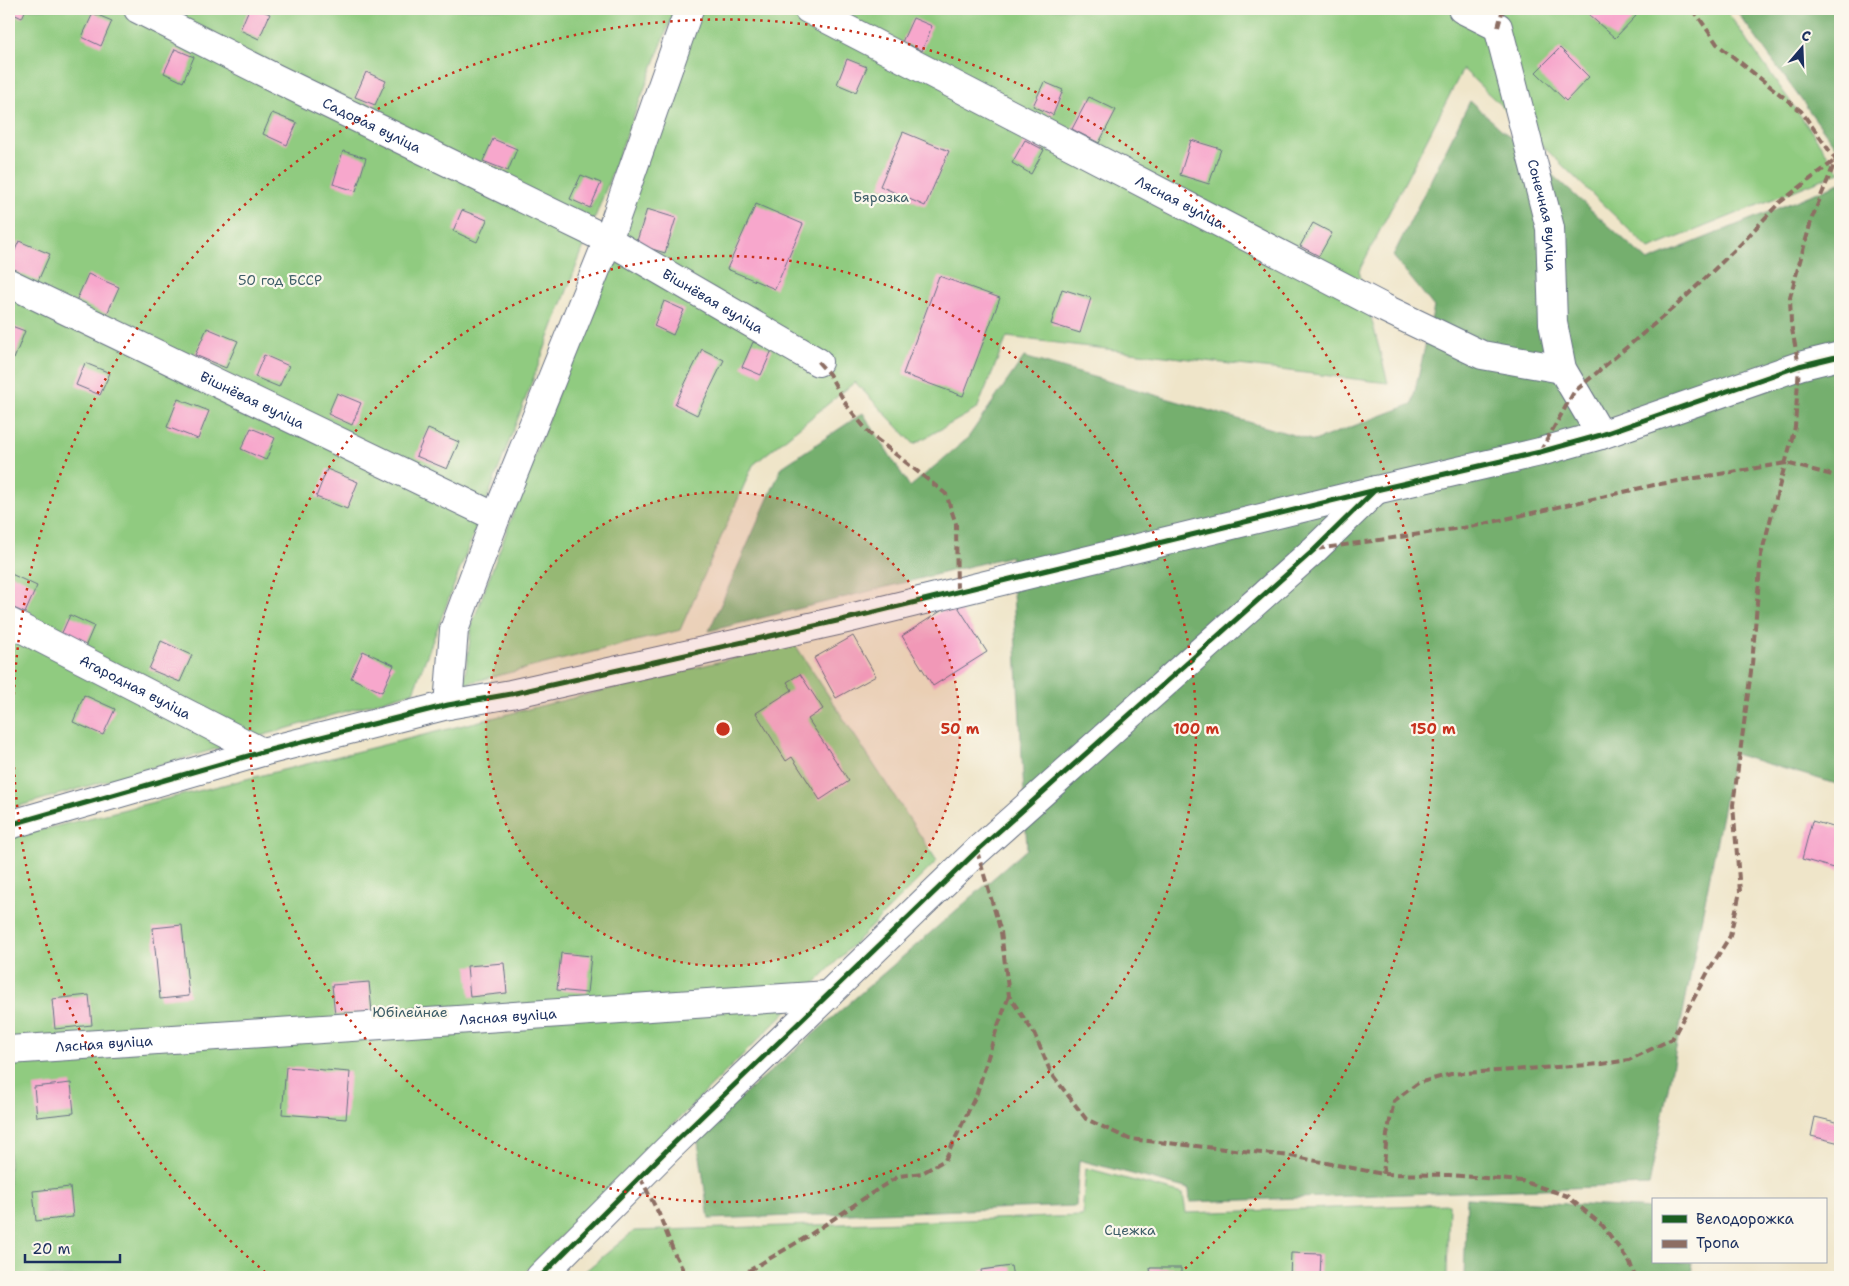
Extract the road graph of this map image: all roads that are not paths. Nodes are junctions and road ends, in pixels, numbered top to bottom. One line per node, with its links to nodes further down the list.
1 (138, 9): 5 (street, Садовая вуліца)
2 (689, 9): 5 (street)
3 (808, 9): 9 (street, Лясная вуліца)
4 (1462, 9): 9 (street, Сонечная вуліца)
5 (608, 240): 8 (street, Вішнёвая вуліца); 12 (street)
6 (9, 282): 12 (street, Вішнёвая вуліца)
7 (1840, 356): 10 (street)
8 (818, 362)
9 (1562, 369): 10 (street, Сонечная вуліца)
10 (1601, 435): 11 (street)
11 (1376, 490): 14 (street); 17 (street)
12 (496, 517): 14 (street)
13 (9, 622): 15 (street, Агародная вуліца)
14 (448, 705): 15 (street)
15 (262, 752): 16 (street)
16 (9, 825)
17 (828, 995): 18 (street, Лясная вуліца); 19 (street)
18 (9, 1050)
19 (540, 1277)

